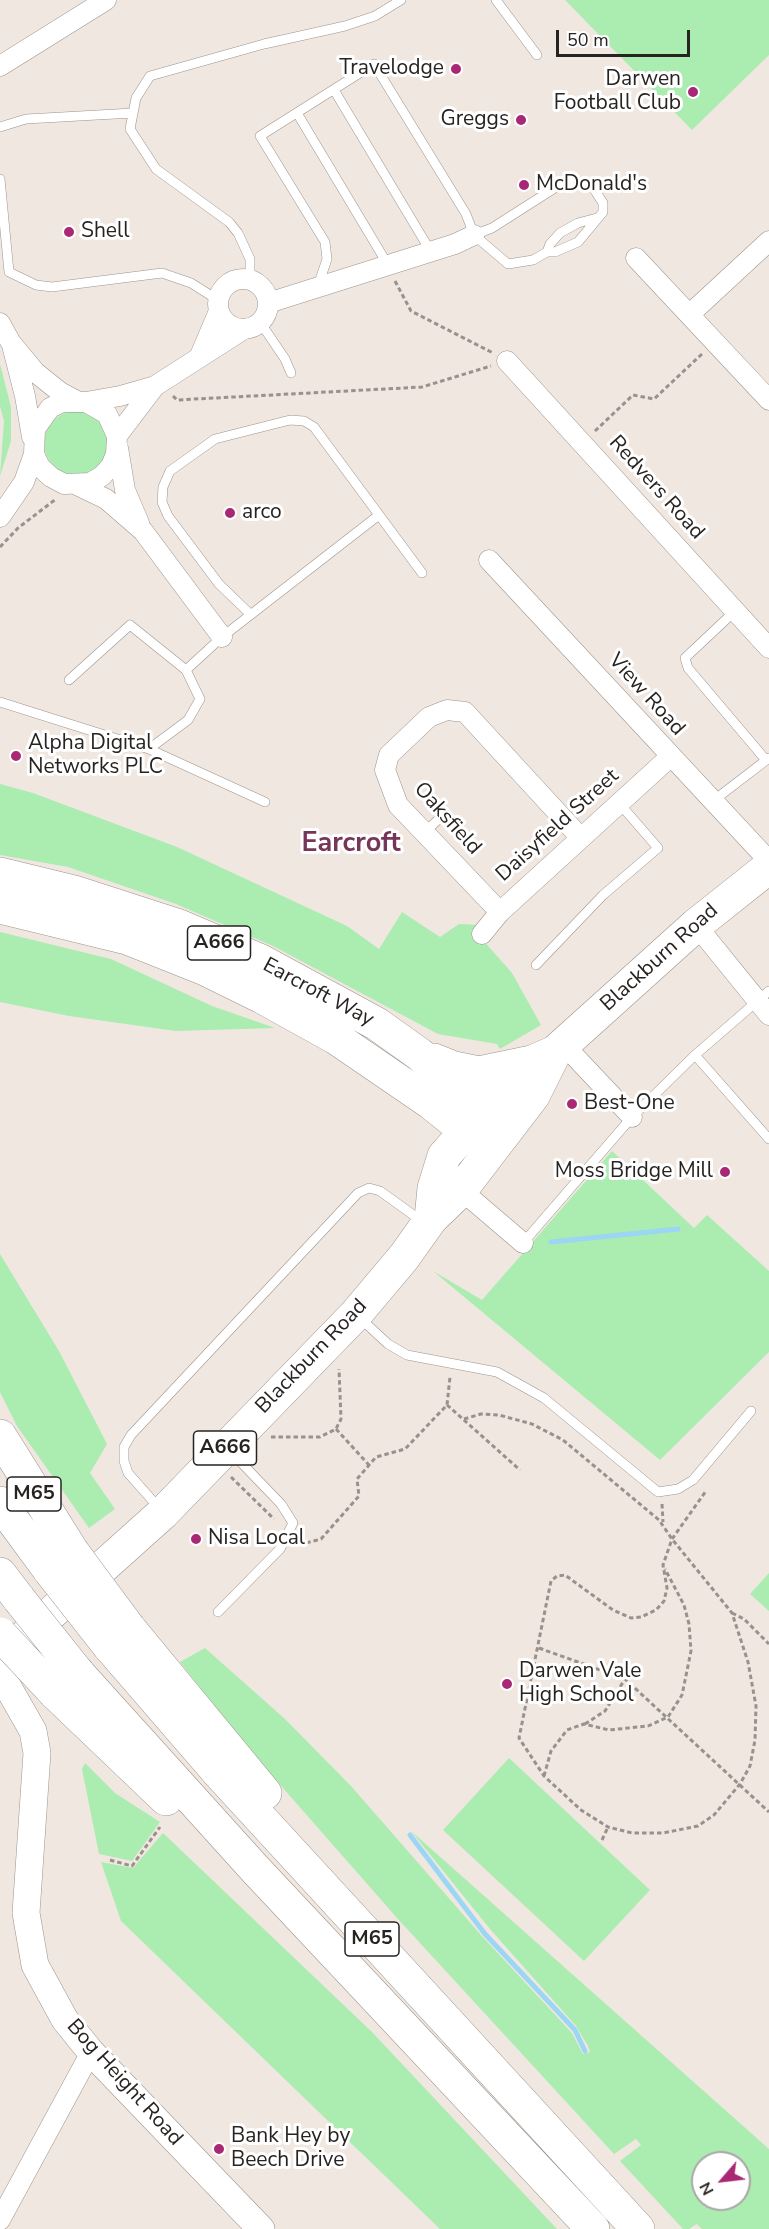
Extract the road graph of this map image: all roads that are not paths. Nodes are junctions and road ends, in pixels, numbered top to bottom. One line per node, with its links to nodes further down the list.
1 (106, 0): 5 (street)
2 (401, 0): 7 (lane)
3 (496, 0): 4 (lane)
4 (537, 55)
5 (0, 66)
6 (334, 90): 8 (lane); 12 (lane); 14 (lane)
7 (133, 113): 9 (lane); 18 (lane)
8 (297, 113): 17 (lane); 19 (lane)
9 (0, 127)
10 (0, 178): 21 (lane)
11 (597, 218): 12 (lane); 15 (lane); 15 (lane)
12 (474, 235): 14 (street); 15 (lane)
13 (769, 241): 22 (street)
14 (431, 252): 17 (street)
15 (547, 252)
16 (636, 258): 22 (street)
17 (388, 264): 19 (street)
18 (250, 280): 20 (street); 21 (street)
19 (318, 286): 20 (street)
20 (268, 303): 24 (street)
21 (219, 306): 24 (street); 26 (street)
22 (690, 314): 30 (street)
23 (0, 322): 25 (street)
24 (252, 326): 26 (street); 28 (lane)
25 (11, 343): 31 (street); 33 (street)
26 (199, 358): 29 (street)
27 (507, 361): 41 (street, Redvers Road)
28 (291, 373)
29 (159, 384): 31 (street); 32 (street)
30 (769, 400)
31 (80, 401): 32 (street); 33 (street)
32 (117, 438): 34 (street); 38 (street)
33 (33, 448): 34 (street); 35 (street)
34 (69, 488): 35 (street); 38 (street)
35 (12, 501): 37 (street)
36 (379, 515): 40 (lane); 42 (lane); 42 (lane)
37 (0, 517)
38 (142, 531): 43 (street)
39 (489, 560): 49 (street, View Road)
40 (422, 573)
41 (735, 611): 44 (street, Redvers Road); 50 (lane)
42 (250, 614): 43 (lane)
43 (222, 637): 45 (lane)
44 (769, 648)
45 (186, 670): 46 (lane); 48 (lane)
46 (69, 680)
47 (0, 702): 48 (lane)
48 (149, 749): 52 (lane)
49 (670, 757): 51 (street, View Road); 53 (street, Daisyfield Street)
50 (767, 759): 51 (lane)
51 (713, 801): 57 (street, View Road)
52 (265, 802)
53 (619, 803): 56 (street, Daisyfield Street); 64 (lane)
54 (442, 816): 55 (lane)
55 (424, 832): 56 (street, Oaksfield); 61 (street, Oaksfield)
56 (580, 837): 61 (street, Daisyfield Street)
57 (769, 861)
58 (769, 867): 62 (highway, Blackburn Road / A666)
59 (0, 874): 67 (highway, Earcroft Way / A666)
60 (0, 907): 69 (highway, Earcroft Way / A666)
61 (500, 912): 63 (street, Daisyfield Street)
62 (696, 925): 65 (street); 66 (highway, Blackburn Road / A666)
63 (482, 934)
64 (536, 966)
65 (765, 1002): 68 (lane)
66 (550, 1053): 67 (highway); 70 (street); 71 (highway, Blackburn Road / A666)
67 (419, 1054): 71 (highway, Earcroft Way / A666)
68 (695, 1055): 70 (lane); 72 (lane)
69 (431, 1103): 71 (highway, Earcroft Way / A666); 73 (highway)
70 (632, 1117): 76 (lane)
71 (486, 1130): 73 (highway, Blackburn Road / A666); 74 (highway, Blackburn Road / A666)
72 (769, 1139)
73 (444, 1156): 75 (highway, Blackburn Road / A666)
74 (460, 1190): 75 (highway, Blackburn Road / A666); 76 (street)
75 (429, 1222): 77 (highway, Blackburn Road / A666); 82 (lane)
76 (523, 1243)
77 (356, 1314): 78 (lane); 80 (highway, Blackburn Road / A666)
78 (751, 1411)
79 (0, 1436): 83 (highway, M65)
80 (228, 1462): 82 (highway, Blackburn Road / A666); 85 (lane)
81 (0, 1503): 83 (highway, M65)
82 (163, 1513): 87 (highway, Blackburn Road / A666)
83 (61, 1561): 94 (highway, M65, bridge)
84 (9, 1586): 89 (highway, M65, bridge)
85 (218, 1612)
86 (0, 1634): 89 (highway, bridge)
87 (0, 1659)
88 (0, 1673): 90 (street, Bog Height Road)
89 (67, 1683): 93 (highway, M65)
90 (92, 2052): 91 (street); 92 (street, Bog Height Road)
91 (0, 2220)
92 (261, 2229)
93 (593, 2229)
94 (638, 2229)

